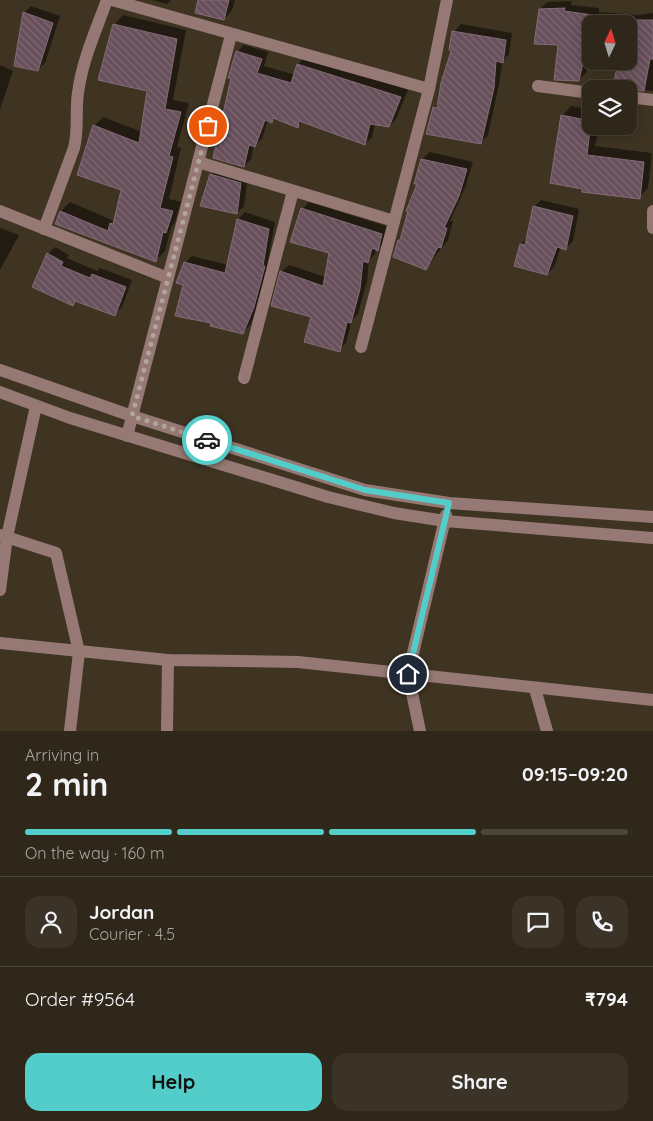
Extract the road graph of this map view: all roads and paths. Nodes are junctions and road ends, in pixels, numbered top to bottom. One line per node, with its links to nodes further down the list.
1 (107, 0): 16 (street)
2 (112, 0): 4 (street)
3 (442, 1): 6 (street)
4 (231, 35): 6 (street); 10 (street)
5 (538, 86): 7 (street)
6 (429, 89): 14 (street)
7 (582, 92)
8 (637, 98): 9 (street)
9 (653, 100)
10 (198, 162): 11 (street); 17 (street)
11 (293, 191): 14 (street); 20 (street)
12 (0, 211): 16 (street)
13 (653, 211): 15 (street)
14 (394, 221): 18 (street)
15 (653, 228)
16 (44, 229): 17 (street)
17 (168, 278): 23 (street)
18 (361, 347)
19 (0, 370): 23 (street)
20 (244, 378)
21 (0, 392): 22 (street)
22 (36, 406): 24 (street); 28 (street)
23 (132, 416): 24 (street); 25 (street)
24 (127, 436): 27 (street)
25 (449, 503): 26 (street); 27 (street)
26 (653, 516)
27 (444, 521): 29 (street); 34 (street)
28 (3, 536): 30 (street); 32 (street)
29 (653, 538)
30 (0, 590)
31 (0, 643): 32 (street)
32 (79, 652): 33 (street); 37 (street)
33 (168, 660): 34 (street); 38 (street)
34 (408, 674): 35 (street); 39 (street)
35 (535, 689): 36 (street); 40 (street)
36 (653, 700)
37 (70, 731)
38 (167, 731)
39 (420, 731)
40 (546, 731)

